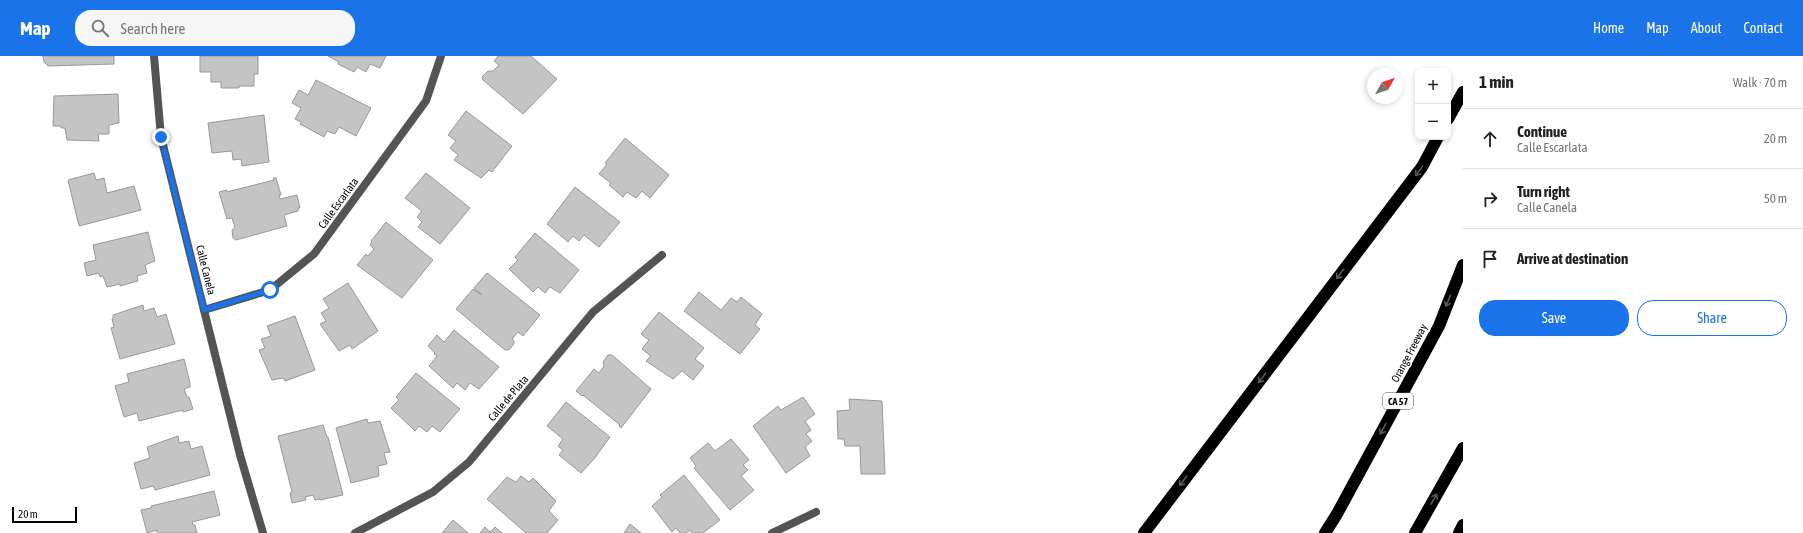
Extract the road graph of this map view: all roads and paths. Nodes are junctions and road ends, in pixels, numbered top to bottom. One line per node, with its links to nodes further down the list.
1 (154, 56): 8 (street, Calle Canela)
2 (441, 56): 8 (street, Calle Escarlata)
3 (1463, 92): 4 (highway)
4 (1451, 114)
5 (1436, 140): 15 (highway, one-way to 15)
6 (662, 255): 13 (street, Calle de Plata)
7 (1463, 265): 16 (highway, Orange Freeway / CA 57, one-way to 16)
8 (204, 310): 12 (street, Calle Canela)
9 (1463, 448): 17 (highway, one-way to 9)
10 (816, 512): 14 (street)
11 (1463, 525): 18 (highway)
12 (263, 533)
13 (355, 533)
14 (772, 533)
15 (1144, 533)
16 (1326, 533)
17 (1415, 533)
18 (1459, 533)

